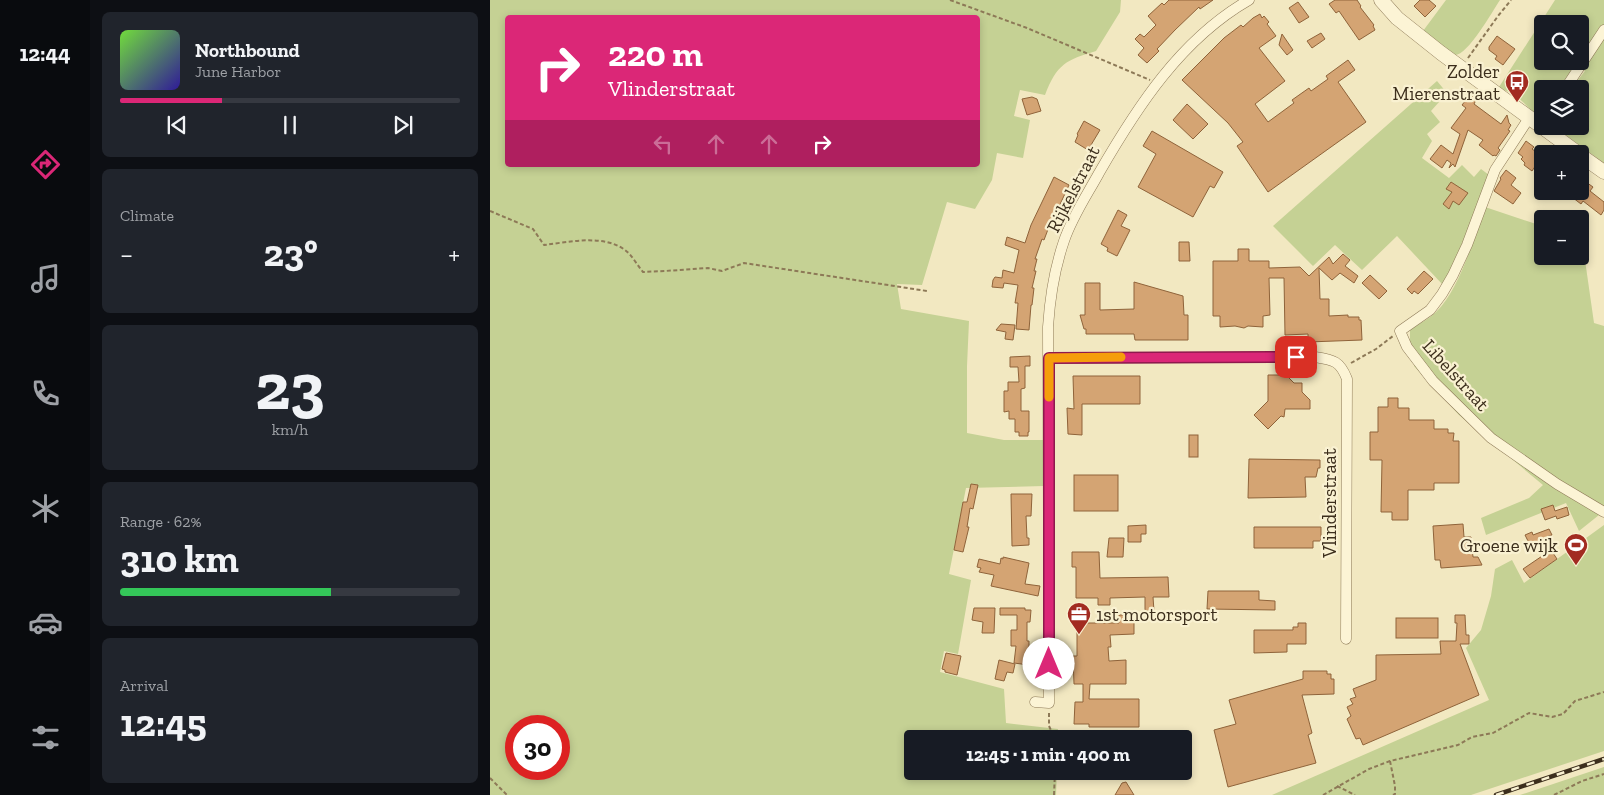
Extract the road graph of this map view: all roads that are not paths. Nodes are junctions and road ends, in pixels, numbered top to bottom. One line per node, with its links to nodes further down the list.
1 (1249, 0): 11 (street, Rijkelstraat)
2 (1382, 0): 5 (street)
3 (1604, 30): 4 (street)
4 (1571, 80)
5 (1534, 120)
6 (1534, 125): 12 (street, Libelstraat)
7 (1554, 135): 8 (street)
8 (1567, 145)
9 (1589, 161): 10 (street)
10 (1604, 172)
11 (1049, 358): 13 (street, Vlinderstraat); 14 (street, Rijkelstraat)
12 (1604, 512)
13 (1346, 639)
14 (1035, 702)

